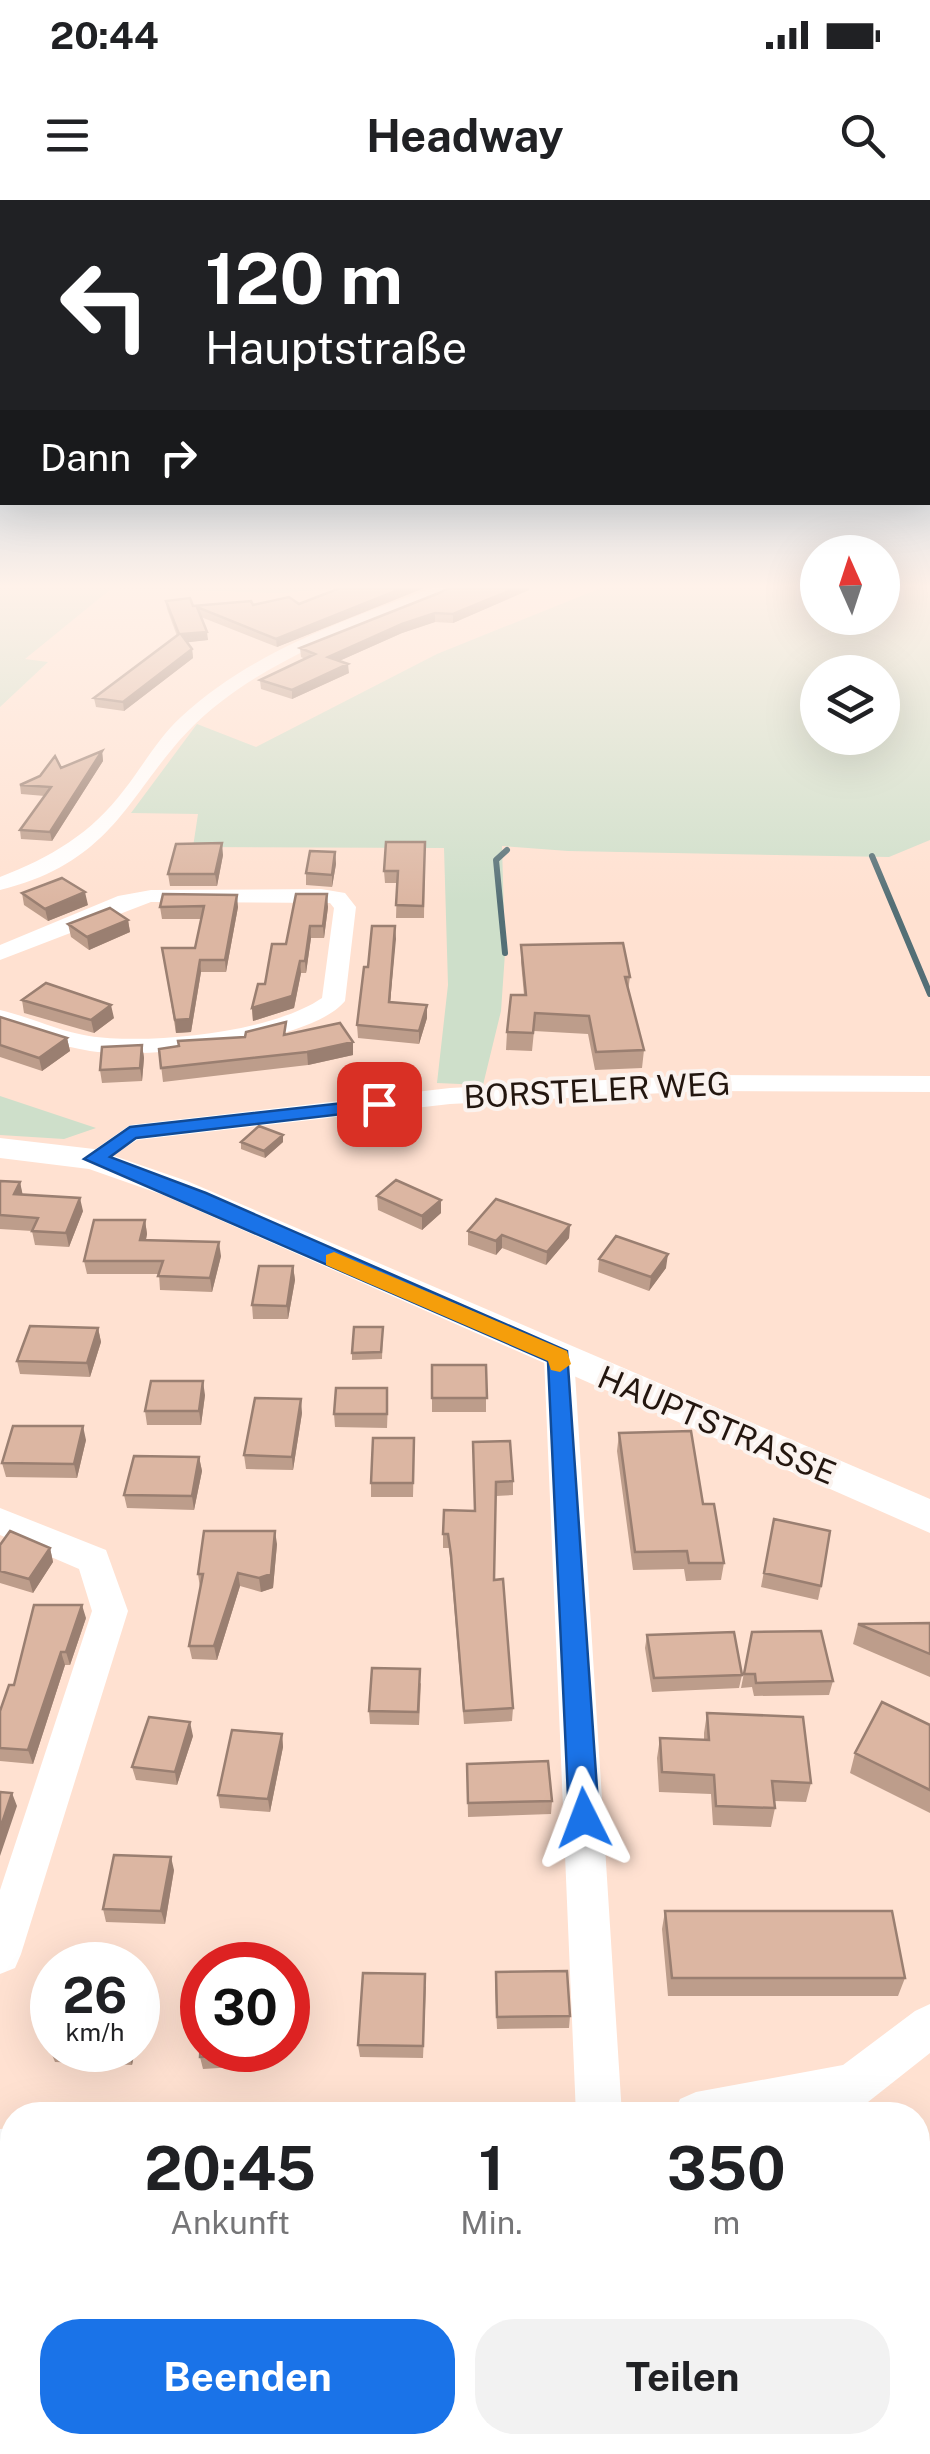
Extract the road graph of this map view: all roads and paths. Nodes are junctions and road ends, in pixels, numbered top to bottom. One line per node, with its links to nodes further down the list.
1 (224, 693): 2 (street)
2 (0, 884)
3 (6, 942): 4 (street)
4 (0, 1016)
5 (930, 1084): 7 (street, BORSTELER WEG)
6 (0, 1148): 7 (main road, HAUPTSTRASSE)
7 (94, 1159): 8 (main road, HAUPTSTRASSE)
8 (559, 1357): 9 (main road, HAUPTSTRASSE); 13 (street)
9 (930, 1517)
10 (0, 1521): 11 (street)
11 (0, 1954)
12 (930, 2026): 14 (street)
13 (598, 2102)
14 (766, 2102)

